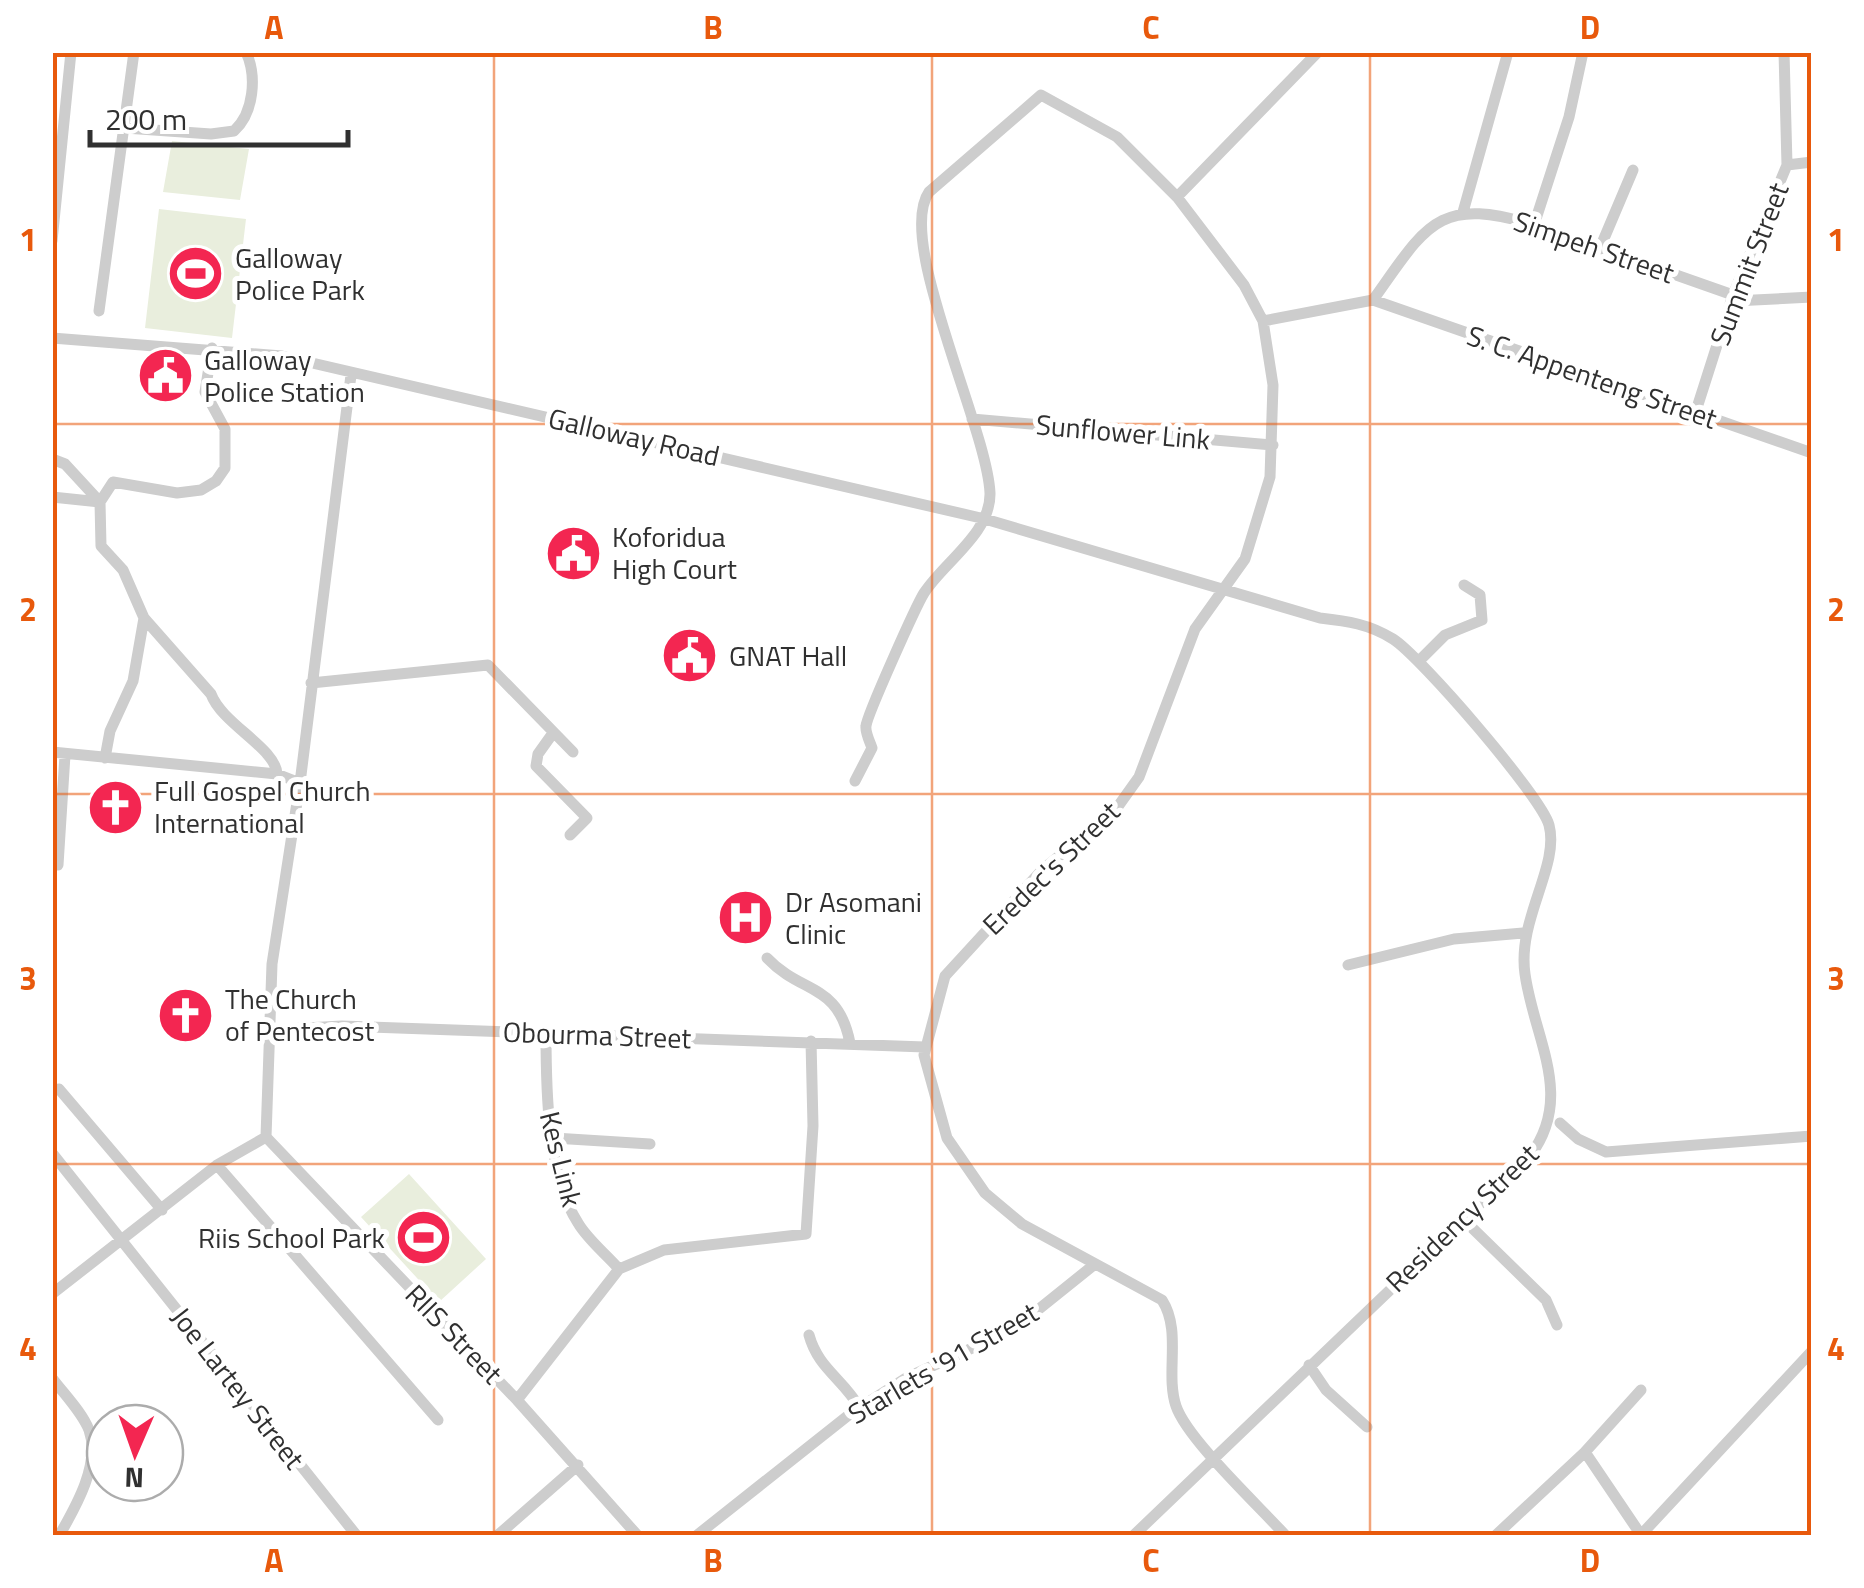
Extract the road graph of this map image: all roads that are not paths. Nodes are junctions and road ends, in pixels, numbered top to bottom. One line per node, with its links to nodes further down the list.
1 (71, 52): 8 (street)
2 (134, 52): 9 (street)
3 (246, 52): 9 (street)
4 (1318, 52): 14 (street)
5 (1508, 52): 15 (street)
6 (1583, 52): 16 (street)
7 (1784, 52): 11 (street, Summit Street)
8 (58, 122): 13 (street)
9 (125, 128): 22 (street)
10 (1812, 162): 11 (street)
11 (1787, 165): 20 (street, Summit Street)
12 (1633, 170): 18 (street)
13 (55, 192): 17 (street)
14 (1177, 196): 23 (street); 28 (street)
15 (1463, 212): 16 (street, Simpeh Street); 21 (street)
16 (1534, 225): 18 (street, Simpeh Street)
17 (52, 241)
18 (1600, 248): 20 (street, Simpeh Street)
19 (1812, 297): 20 (street)
20 (1733, 298): 27 (street, Summit Street)
21 (1374, 300): 23 (street); 27 (street, S. C. Appenteng Street)
22 (98, 311)
23 (1263, 321): 29 (street, Eredec's Street)
24 (52, 338): 25 (street, Galloway Road)
25 (212, 348): 26 (street, Galloway Road); 33 (street)
26 (350, 375): 34 (street, Galloway Road); 40 (street)
27 (1695, 414): 30 (street, S. C. Appenteng Street)
28 (972, 419): 29 (street, Sunflower Link); 34 (street)
29 (1273, 445): 37 (street, Eredec's Street)
30 (1812, 453)
31 (52, 459): 33 (street)
32 (52, 497): 33 (street)
33 (100, 502): 38 (street)
34 (985, 519): 35 (street, Galloway Road); 46 (street)
35 (1208, 583): 37 (street, Residency Street)
36 (1464, 585): 39 (street)
37 (1225, 590): 39 (street, Residency Street); 57 (street, Eredec's Street)
38 (144, 618): 44 (street); 45 (street)
39 (1420, 660): 50 (street, Residency Street)
40 (311, 682): 41 (street); 47 (street)
41 (553, 733): 42 (street); 48 (street)
42 (574, 752)
43 (58, 754): 44 (street); 49 (street)
44 (106, 758): 45 (street)
45 (276, 774): 47 (street)
46 (856, 781)
47 (300, 783): 53 (street)
48 (570, 835)
49 (58, 865)
50 (1523, 933): 52 (street); 67 (street, Residency Street)
51 (767, 958): 56 (street)
52 (1348, 965)
53 (270, 1030): 54 (street, Obourma Street); 61 (street)
54 (546, 1033): 55 (street, Obourma Street); 62 (street, Kes Link)
55 (811, 1041): 56 (street, Obourma Street); 70 (street)
56 (850, 1043): 57 (street, Obourma Street)
57 (925, 1047): 69 (street, Eredec's Street)
58 (59, 1088): 66 (street)
59 (1560, 1123): 60 (street)
60 (1812, 1136)
61 (266, 1137): 65 (street); 78 (street, RIIS Street)
62 (554, 1138): 63 (street); 70 (street, Kes Link)
63 (650, 1144)
64 (52, 1153): 68 (street, Joe Lartey Street)
65 (217, 1164): 66 (street); 80 (street)
66 (162, 1210): 68 (street)
67 (1463, 1219): 72 (street); 75 (street, Residency Street)
68 (123, 1238): 71 (street); 87 (street, Joe Lartey Street)
69 (1095, 1264): 79 (street, Starlets '91 Street); 83 (street, Eredec's Street)
70 (620, 1269): 78 (street)
71 (52, 1294)
72 (1556, 1325)
73 (808, 1335): 79 (street)
74 (1812, 1352): 85 (street)
75 (1310, 1365): 81 (street); 83 (street, Residency Street)
76 (52, 1378): 86 (street)
77 (1640, 1390): 82 (street)
78 (517, 1400): 84 (street, RIIS Street)
79 (860, 1408): 90 (street, Starlets '91 Street)
80 (438, 1420)
81 (1366, 1426)
82 (1585, 1452): 85 (street); 93 (street)
83 (1214, 1456): 91 (street, Residency Street); 92 (street, Eredec's Street)
84 (578, 1465): 88 (street); 89 (street, RIIS Street)
85 (1640, 1535)
86 (59, 1536)
87 (357, 1536)
88 (498, 1536)
89 (638, 1536)
90 (696, 1536)
91 (1133, 1536)
92 (1286, 1536)
93 (1496, 1536)

